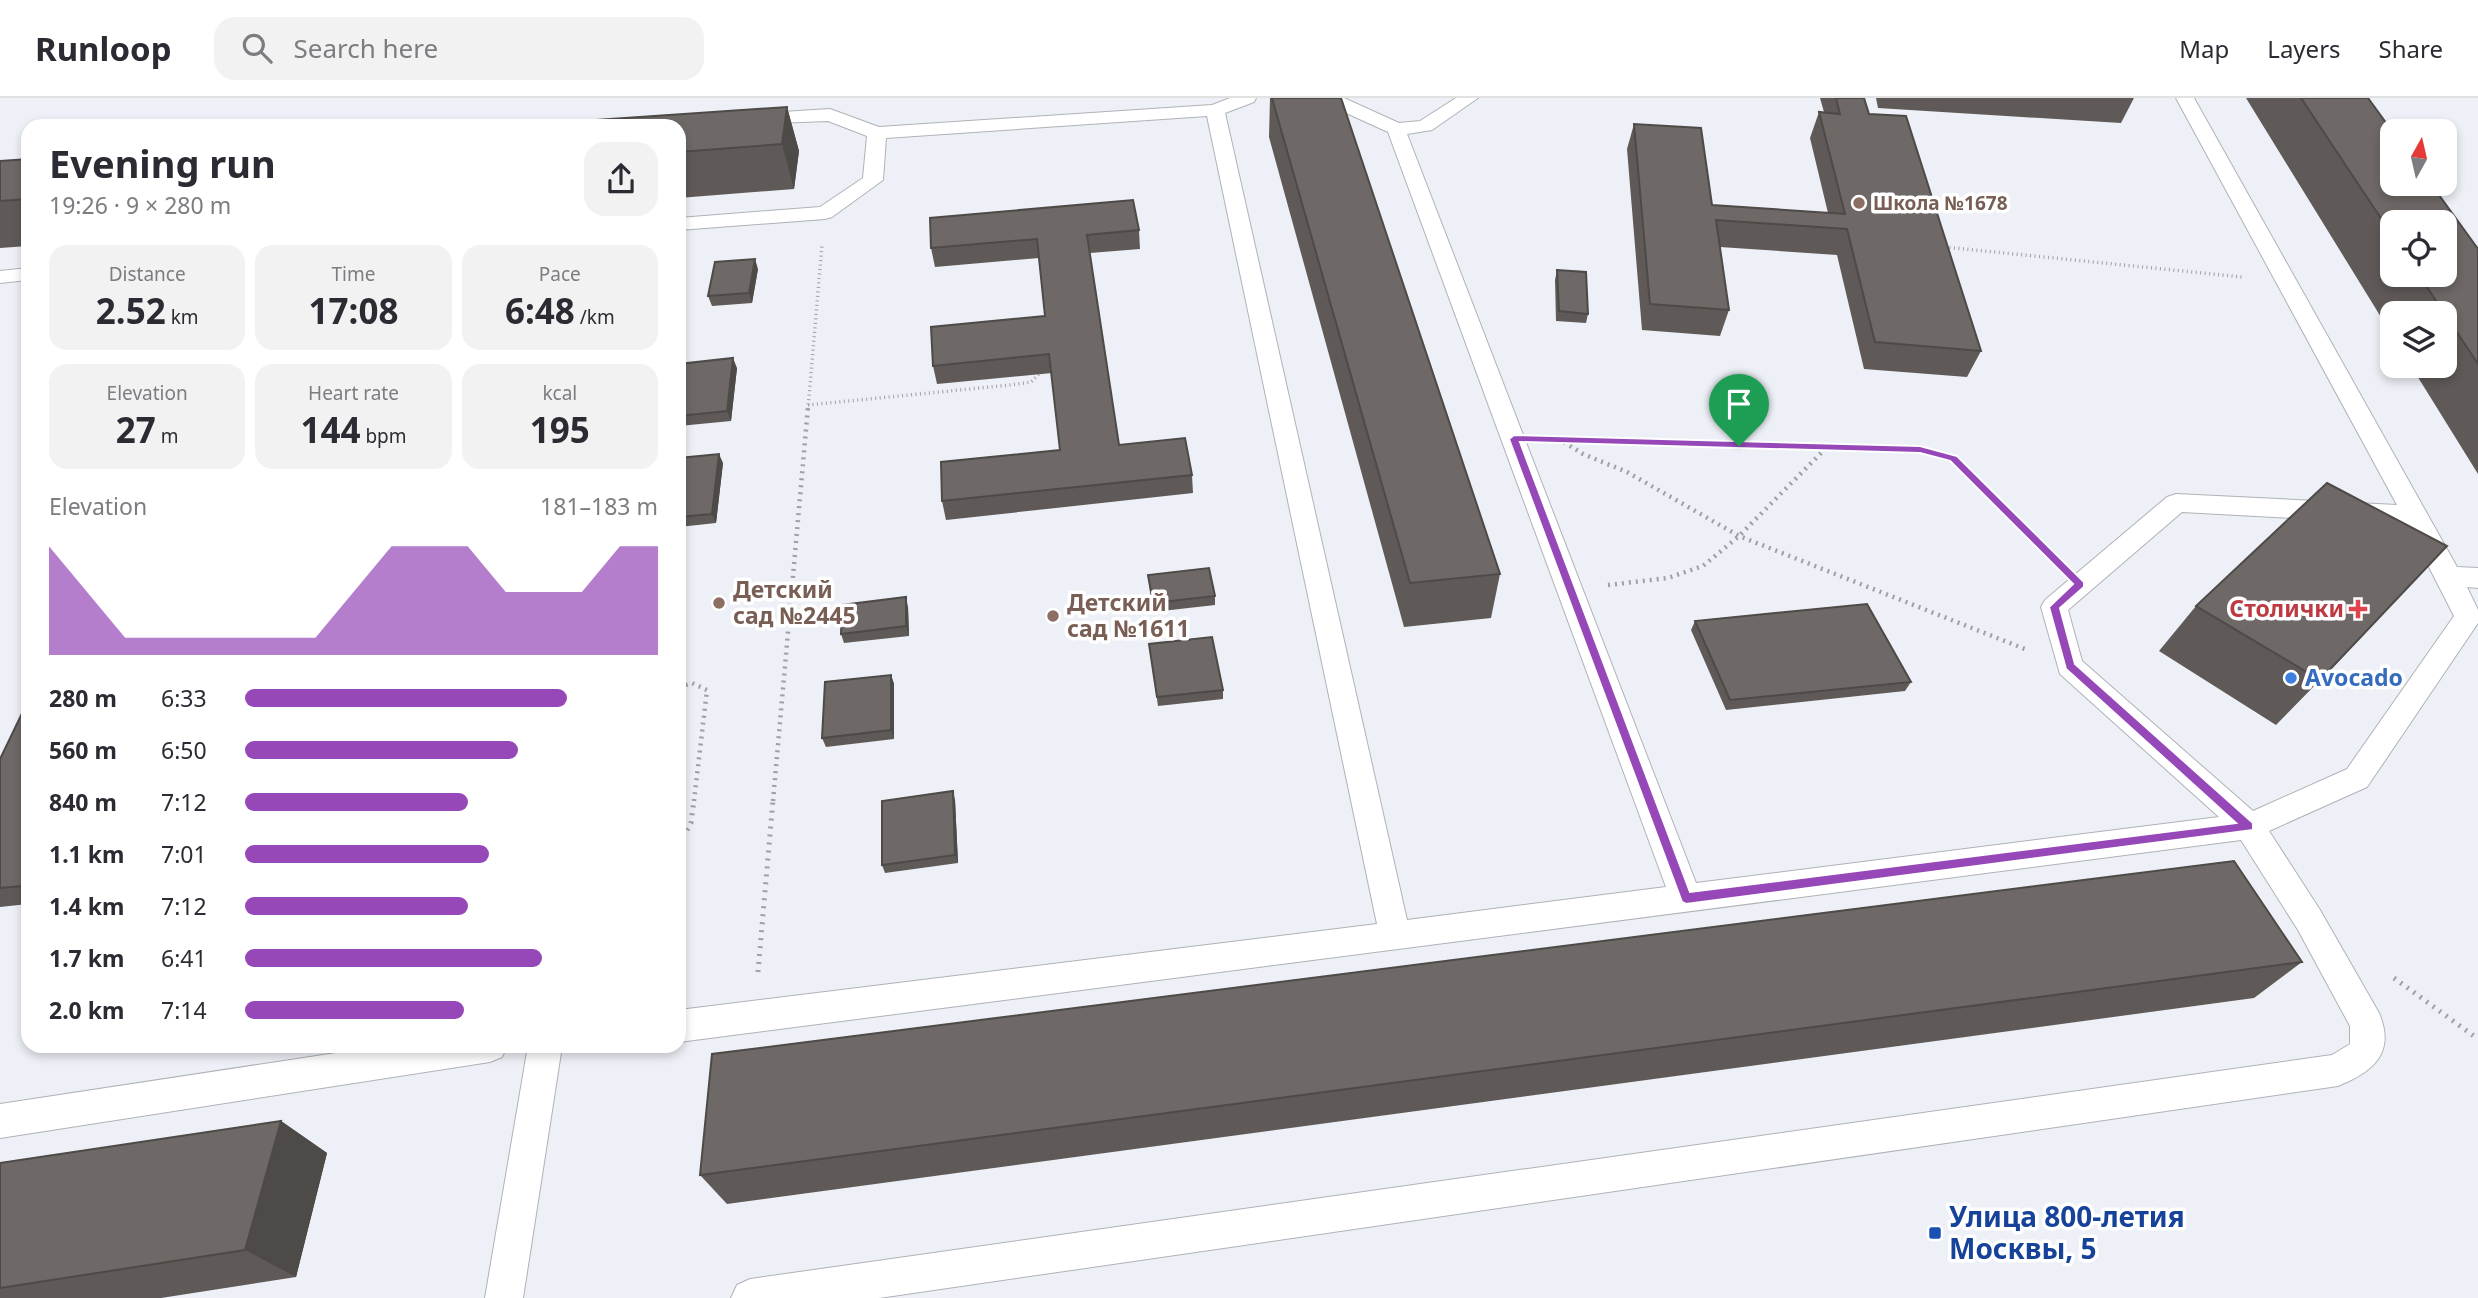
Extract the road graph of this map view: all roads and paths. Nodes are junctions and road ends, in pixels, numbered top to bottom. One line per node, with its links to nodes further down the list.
1 (1247, 98): 5 (lane)
2 (1329, 98): 7 (lane)
3 (1469, 98): 7 (lane)
4 (2185, 98): 14 (lane)
5 (1215, 110): 8 (lane); 31 (lane)
6 (727, 122): 8 (lane)
7 (1396, 129): 17 (lane)
8 (877, 133): 9 (lane)
9 (825, 213): 10 (lane); 16 (path)
10 (686, 223)
11 (1940, 247): 14 (path)
12 (21, 276): 13 (lane)
13 (0, 277)
14 (2285, 281): 20 (lane)
15 (1039, 374): 16 (path)
16 (808, 405): 32 (path)
17 (1514, 439): 18 (path); 25 (lane)
18 (1564, 442): 19 (path); 21 (path)
19 (1826, 448): 21 (path); 24 (path)
20 (2414, 515): 22 (lane); 24 (lane)
21 (1740, 536): 25 (path); 26 (path)
22 (2449, 576): 23 (lane); 28 (lane)
23 (2478, 578)
24 (2080, 584): 26 (lane)
25 (1569, 589): 30 (lane)
26 (2070, 666): 28 (lane)
27 (686, 685): 29 (path)
28 (2249, 826): 30 (lane); 38 (lane)
29 (686, 832)
30 (1686, 898): 31 (lane)
31 (1395, 935): 32 (lane)
32 (754, 1018): 33 (lane)
33 (686, 1025)
34 (444, 1053): 36 (lane)
35 (544, 1053): 37 (lane)
36 (0, 1121)
37 (504, 1298)
38 (750, 1298)

